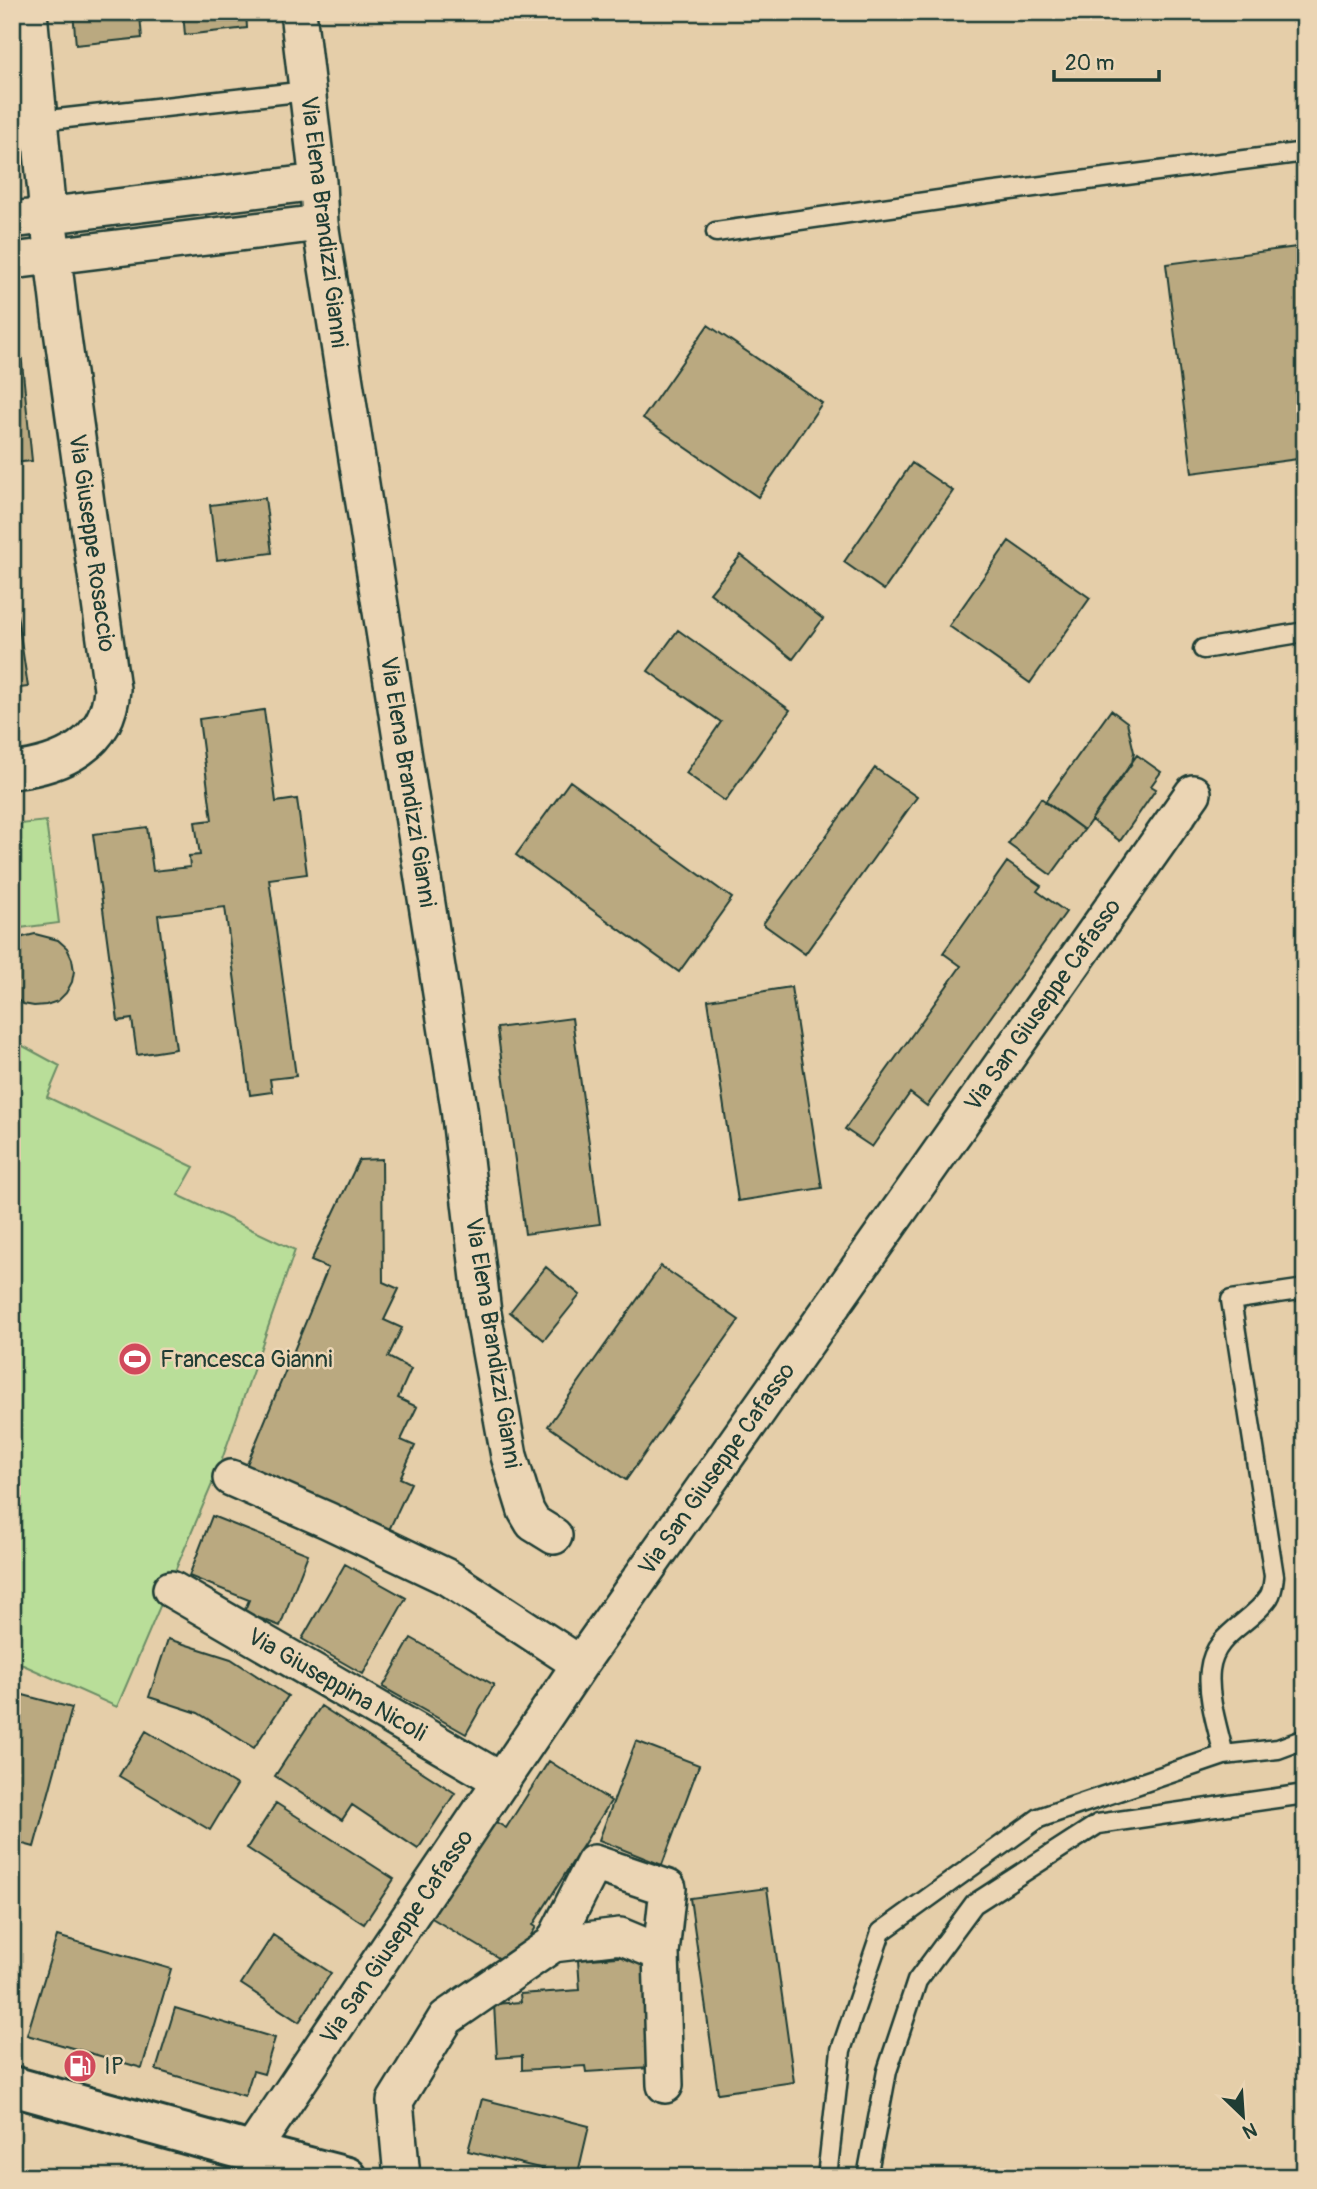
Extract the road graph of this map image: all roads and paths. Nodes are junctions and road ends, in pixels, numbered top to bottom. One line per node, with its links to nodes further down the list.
1 (30, 12): 4 (street, Via Giuseppe Rosaccio)
2 (298, 12): 3 (street, Via Elena Brandizzi Gianni)
3 (307, 91): 4 (lane); 6 (street, Via Elena Brandizzi Gianni)
4 (40, 121): 7 (street, Via Giuseppe Rosaccio)
5 (1305, 152): 10 (lane)
6 (318, 182): 7 (street); 9 (street, Via Elena Brandizzi Gianni)
7 (48, 215): 8 (street); 11 (street, Via Giuseppe Rosaccio)
8 (12, 220)
9 (320, 223): 11 (street); 19 (street, Via Elena Brandizzi Gianni)
10 (716, 232)
11 (53, 256): 12 (street); 15 (street, Via Giuseppe Rosaccio)
12 (12, 261)
13 (1305, 632): 14 (lane)
14 (1203, 649)
15 (12, 771)
16 (1192, 793): 21 (street, Via San Giuseppe Cafasso)
17 (1305, 1289): 23 (lane)
18 (231, 1478): 21 (street)
19 (554, 1536)
20 (171, 1589): 24 (street, Via Giuseppina Nicoli)
21 (580, 1664): 24 (street, Via San Giuseppe Cafasso)
22 (1305, 1739): 23 (lane)
23 (1224, 1755): 33 (lane)
24 (502, 1781): 30 (street, Via San Giuseppe Cafasso)
25 (1305, 1794): 34 (lane)
26 (553, 1944): 27 (street); 27 (street); 32 (street)
27 (661, 1953): 28 (street)
28 (665, 2085)
29 (12, 2086): 30 (street)
30 (251, 2152): 31 (street)
31 (347, 2177)
32 (402, 2177)
33 (827, 2177)
34 (867, 2177)

